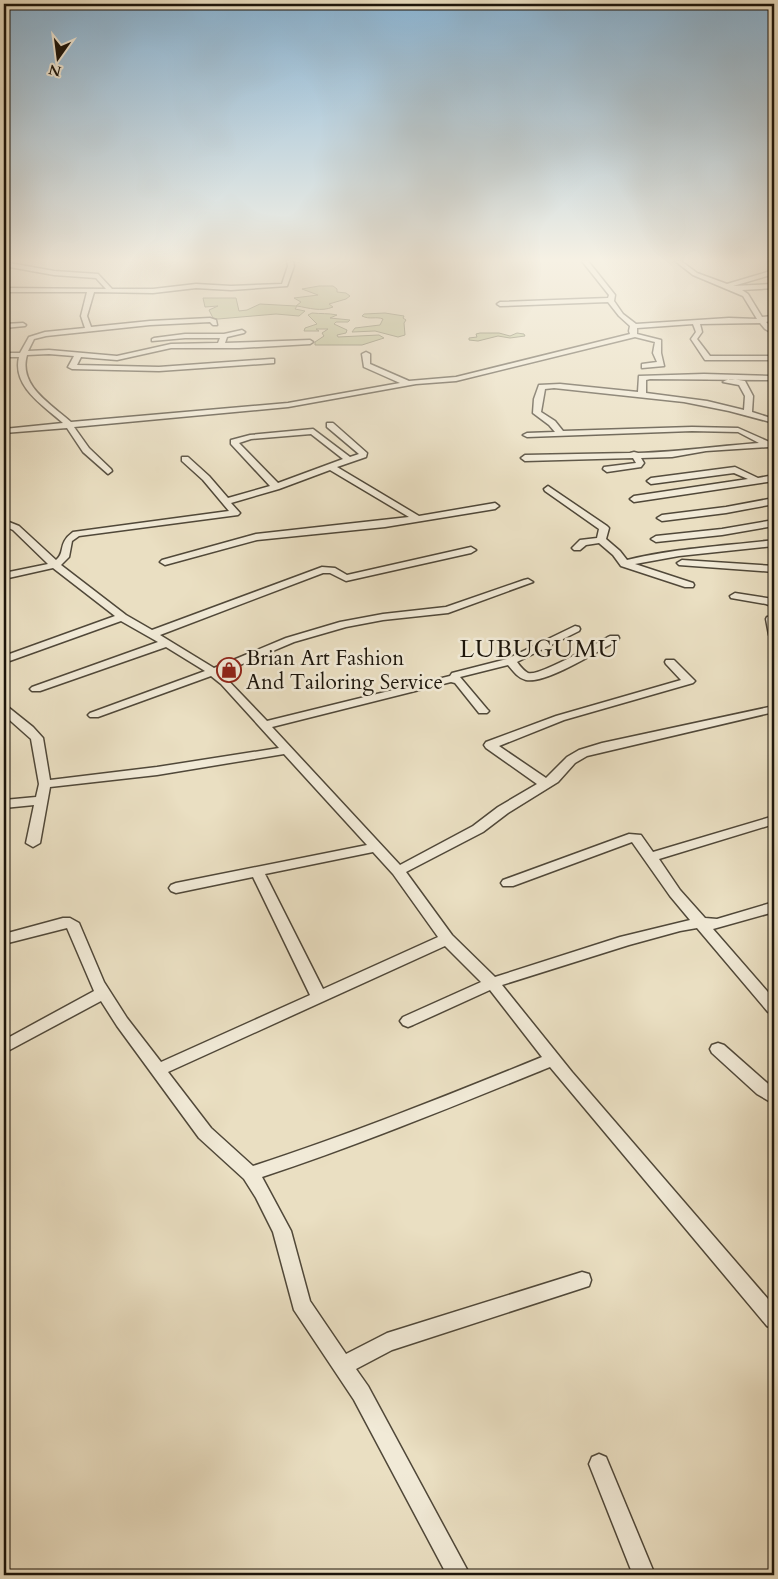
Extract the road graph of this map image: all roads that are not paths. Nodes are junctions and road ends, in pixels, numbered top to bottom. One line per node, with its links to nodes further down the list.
1 (52, 335): 9 (street)
2 (230, 335): 4 (street)
3 (697, 335): 16 (street)
4 (224, 336): 6 (street); 8 (street)
5 (634, 336): 15 (street); 18 (street)
6 (154, 340)
7 (310, 342): 8 (street)
8 (220, 345): 12 (street)
9 (24, 354): 11 (street); 12 (street); 22 (street)
10 (366, 354): 18 (street)
11 (4, 355)
12 (78, 355): 14 (street)
13 (774, 358): 16 (street)
14 (271, 361)
15 (645, 366)
16 (711, 367): 17 (street); 19 (street); 20 (street)
17 (773, 379)
18 (409, 384): 22 (street)
19 (642, 395): 20 (street); 25 (street)
20 (748, 412): 21 (street)
21 (774, 421)
22 (69, 425): 24 (street); 34 (street)
23 (330, 425): 31 (street)
24 (4, 431)
25 (562, 434): 26 (street); 27 (street)
26 (528, 435)
27 (770, 446): 28 (street)
28 (634, 454): 29 (street); 33 (street)
29 (525, 458)
30 (185, 459): 41 (street)
31 (349, 460): 32 (street); 38 (street)
32 (331, 467): 38 (street); 45 (street)
33 (607, 469)
34 (108, 471)
35 (774, 478): 37 (street)
36 (651, 481): 37 (street)
37 (758, 481): 40 (street)
38 (276, 487): 41 (street)
39 (548, 489): 49 (street)
40 (634, 499)
41 (228, 501): 56 (street)
42 (774, 501): 44 (street)
43 (496, 506): 45 (street)
44 (662, 518)
45 (418, 519): 53 (street)
46 (4, 523): 56 (street)
47 (774, 523): 48 (street)
48 (656, 539)
49 (601, 540): 51 (street); 55 (street)
50 (774, 543): 55 (street)
51 (577, 548)
52 (470, 550): 66 (street)
53 (165, 562)
54 (682, 563): 57 (street)
55 (624, 564): 60 (street)
56 (55, 565): 58 (street); 63 (street)
57 (774, 569)
58 (4, 576)
59 (528, 582): 73 (street)
60 (689, 585)
61 (735, 596): 62 (street)
62 (774, 604)
63 (122, 616): 66 (street); 70 (street)
64 (774, 619): 67 (street)
65 (575, 629): 71 (street)
66 (152, 634): 69 (street)
67 (774, 635)
68 (614, 638): 71 (street)
69 (166, 643): 73 (street); 75 (street)
70 (4, 660)
71 (511, 661): 74 (street)
72 (670, 662): 83 (street)
73 (213, 672): 79 (street); 80 (street)
74 (453, 679): 78 (street); 80 (street)
75 (36, 689)
76 (4, 709): 82 (street)
77 (774, 709): 83 (street)
78 (483, 711)
79 (94, 715)
80 (265, 725): 81 (street)
81 (288, 750): 82 (street); 88 (street)
82 (45, 784): 84 (street)
83 (546, 784): 90 (street)
84 (41, 800): 85 (street); 87 (street)
85 (4, 804)
86 (774, 820): 89 (street)
87 (33, 843)
88 (376, 847): 90 (street); 91 (street)
89 (651, 857): 92 (street); 95 (street)
90 (398, 871): 96 (street)
91 (257, 872): 93 (street); 100 (street)
92 (508, 883)
93 (176, 888)
94 (774, 908): 95 (street)
95 (702, 923): 98 (street); 101 (street)
96 (448, 939): 98 (street); 100 (street)
97 (4, 940): 99 (street)
98 (492, 984): 102 (street); 105 (street)
99 (103, 992): 103 (street); 106 (street)
100 (319, 997): 106 (street)
101 (774, 1001)
102 (408, 1021)
103 (4, 1047)
104 (718, 1049): 107 (street)
105 (552, 1059): 108 (street); 110 (street)
106 (158, 1070): 108 (street)
107 (774, 1098)
108 (250, 1174): 111 (street)
109 (582, 1280): 111 (street)
110 (772, 1313)
111 (342, 1366): 113 (street)
112 (598, 1464): 114 (street)
113 (459, 1575)
114 (644, 1575)

